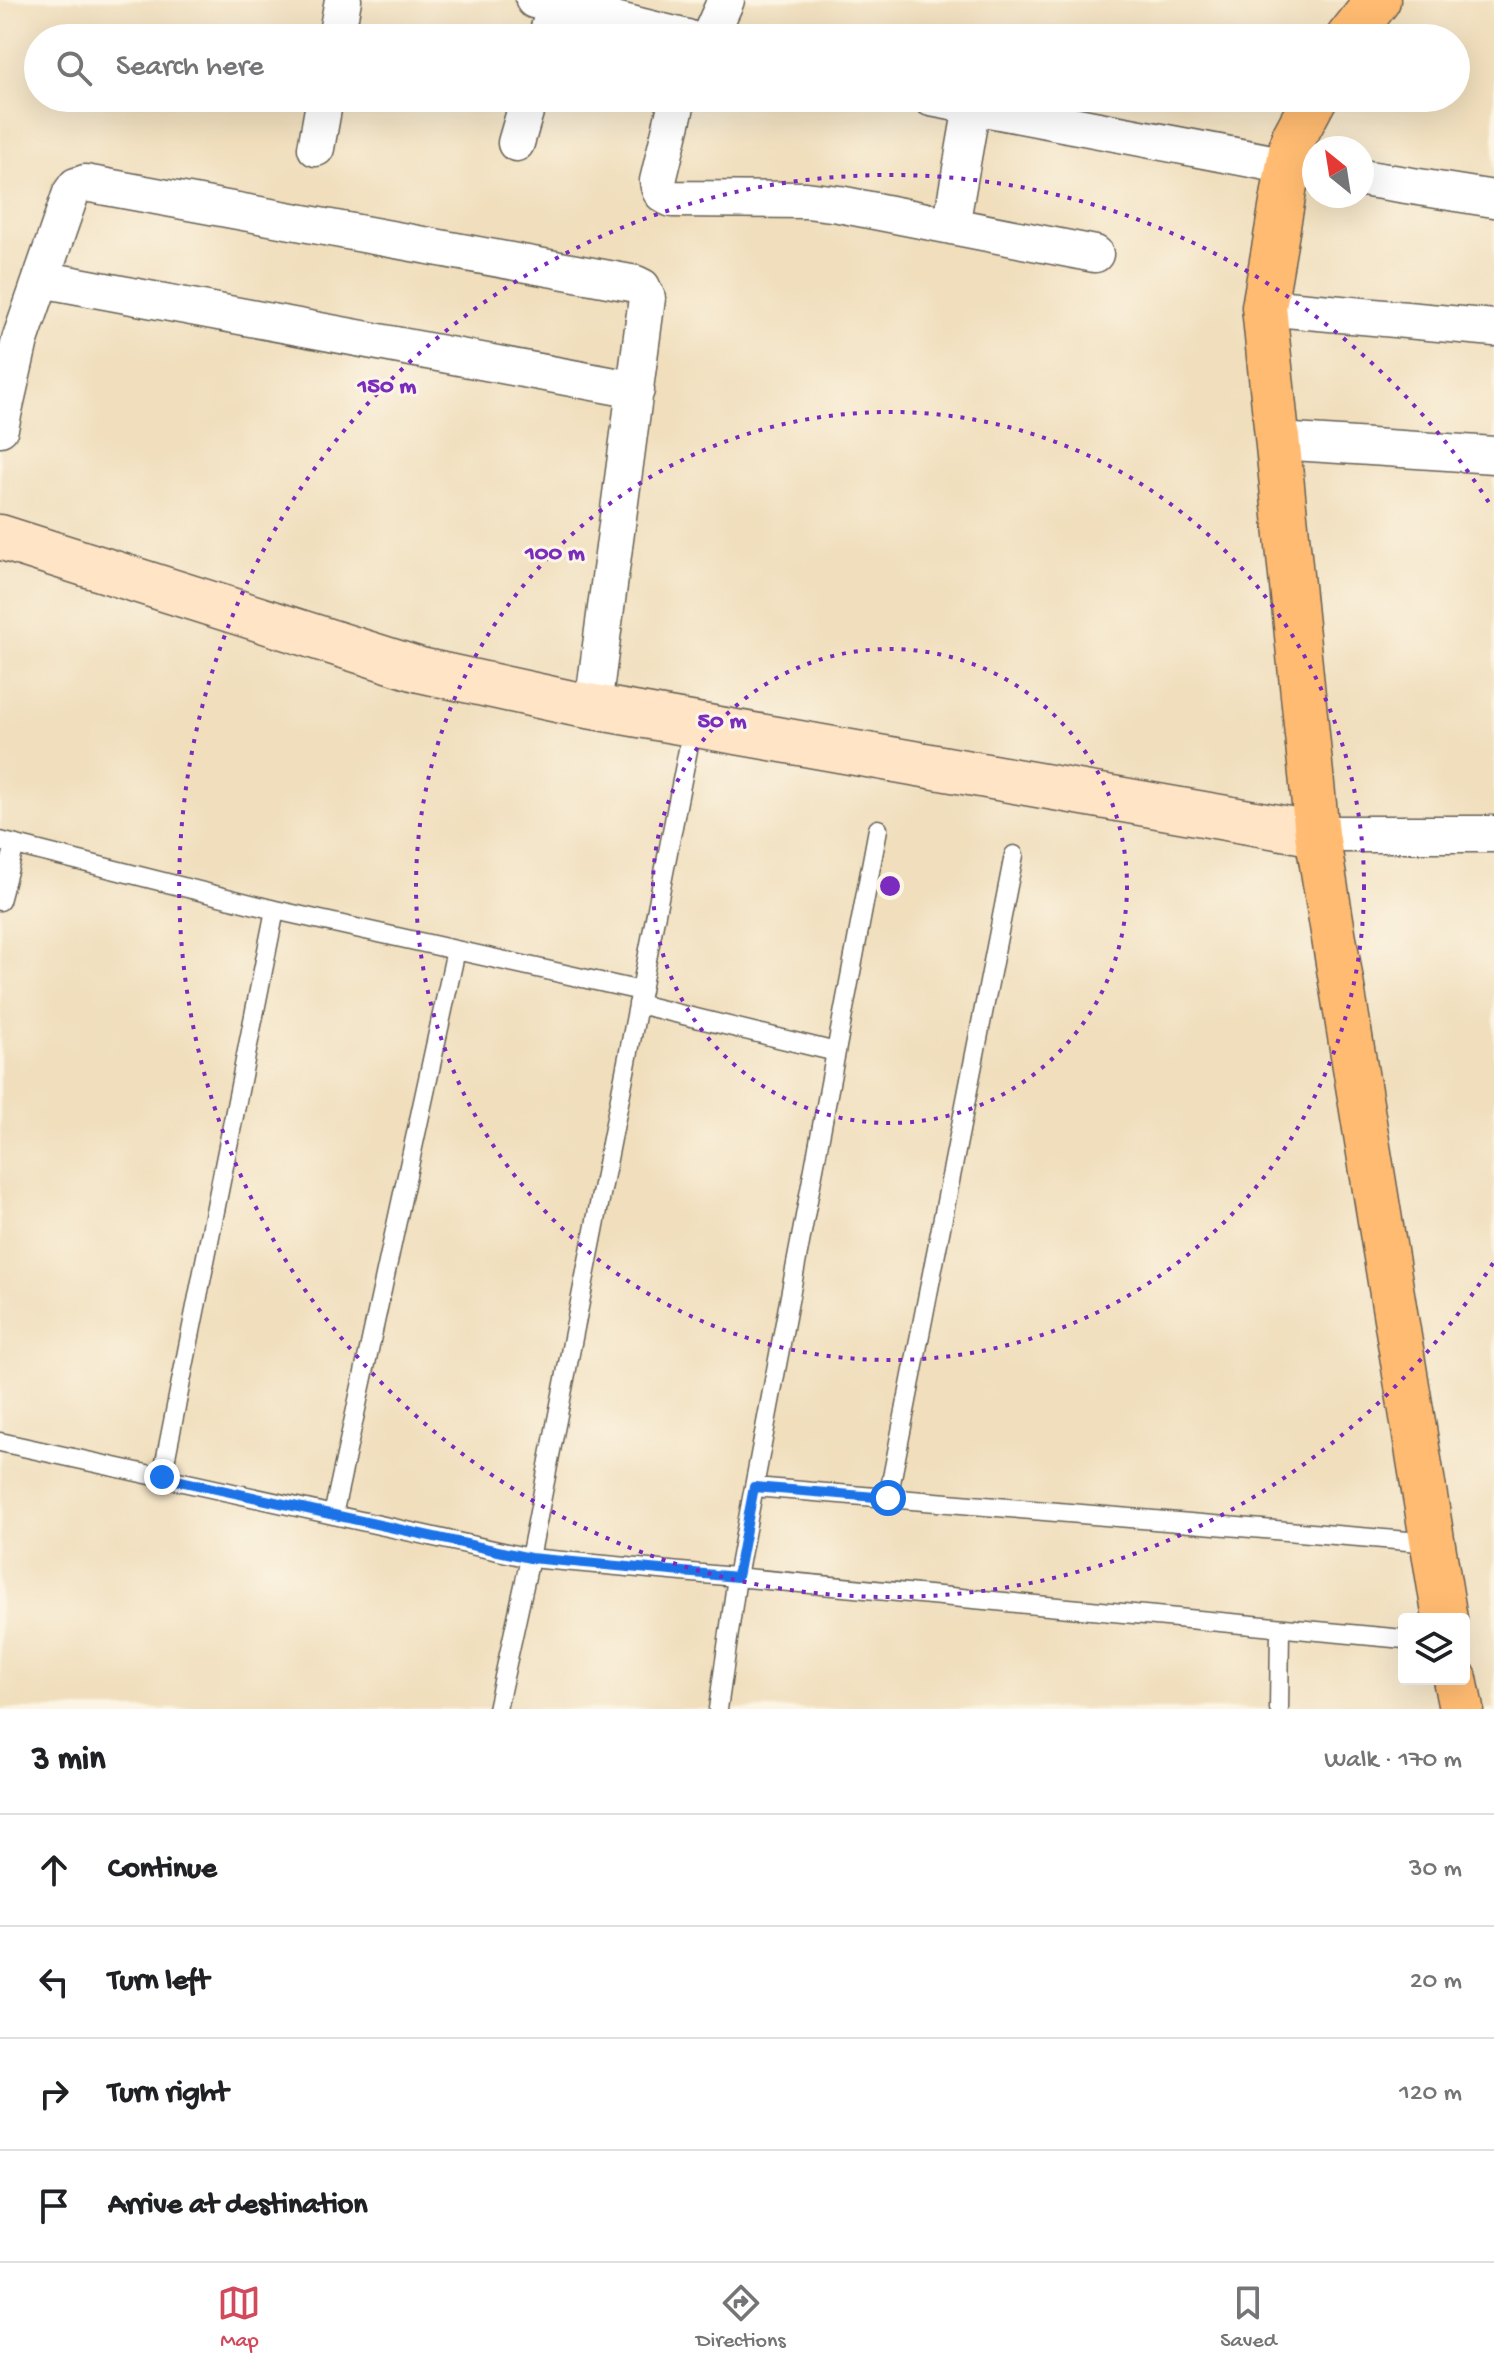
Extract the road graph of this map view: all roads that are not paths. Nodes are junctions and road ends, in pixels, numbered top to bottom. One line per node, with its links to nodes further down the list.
1 (343, 0): 5 (street)
2 (726, 0): 7 (street)
3 (1378, 0): 8 (main road)
4 (553, 10): 6 (street)
5 (339, 24)
6 (620, 24)
7 (715, 24)
8 (1359, 24)
9 (322, 112): 16 (street)
10 (525, 112): 15 (street)
11 (675, 112): 20 (street)
12 (971, 112): 20 (street)
13 (1003, 112): 17 (street)
14 (1307, 112): 17 (main road)
15 (516, 143)
16 (316, 148)
17 (1301, 169): 23 (main road)
18 (1374, 180): 19 (street)
19 (1494, 199)
20 (951, 226): 21 (street)
21 (1095, 254)
22 (41, 279): 25 (street); 26 (street); 26 (street)
23 (1264, 307): 24 (street); 28 (main road)
24 (1494, 328)
25 (10, 335): 27 (street)
26 (636, 390): 31 (street)
27 (0, 428)
28 (1278, 441): 29 (street); 34 (main road)
29 (1494, 455)
30 (0, 537): 31 (street)
31 (593, 706): 32 (street)
32 (693, 724): 34 (street); 41 (lane)
33 (878, 829): 42 (lane)
34 (1317, 834): 35 (street); 48 (main road)
35 (1494, 834)
36 (8, 843): 38 (lane); 39 (lane)
37 (1014, 855): 46 (lane)
38 (0, 901)
39 (275, 910): 40 (lane); 44 (lane)
40 (456, 950): 41 (lane); 47 (lane)
41 (640, 997): 42 (lane); 49 (lane)
42 (836, 1052): 45 (lane)
43 (0, 1442): 44 (lane)
44 (162, 1477): 47 (lane)
45 (754, 1487): 46 (lane); 50 (lane)
46 (888, 1498): 48 (lane)
47 (333, 1515): 49 (lane)
48 (1432, 1543): 51 (main road)
49 (530, 1558): 50 (lane); 55 (lane)
50 (737, 1577): 52 (lane); 56 (lane)
51 (1444, 1613)
52 (1280, 1628): 53 (lane); 57 (lane)
53 (1398, 1638)
54 (1456, 1685): 58 (main road)
55 (497, 1709)
56 (718, 1709)
57 (1279, 1709)
58 (1461, 1709)

